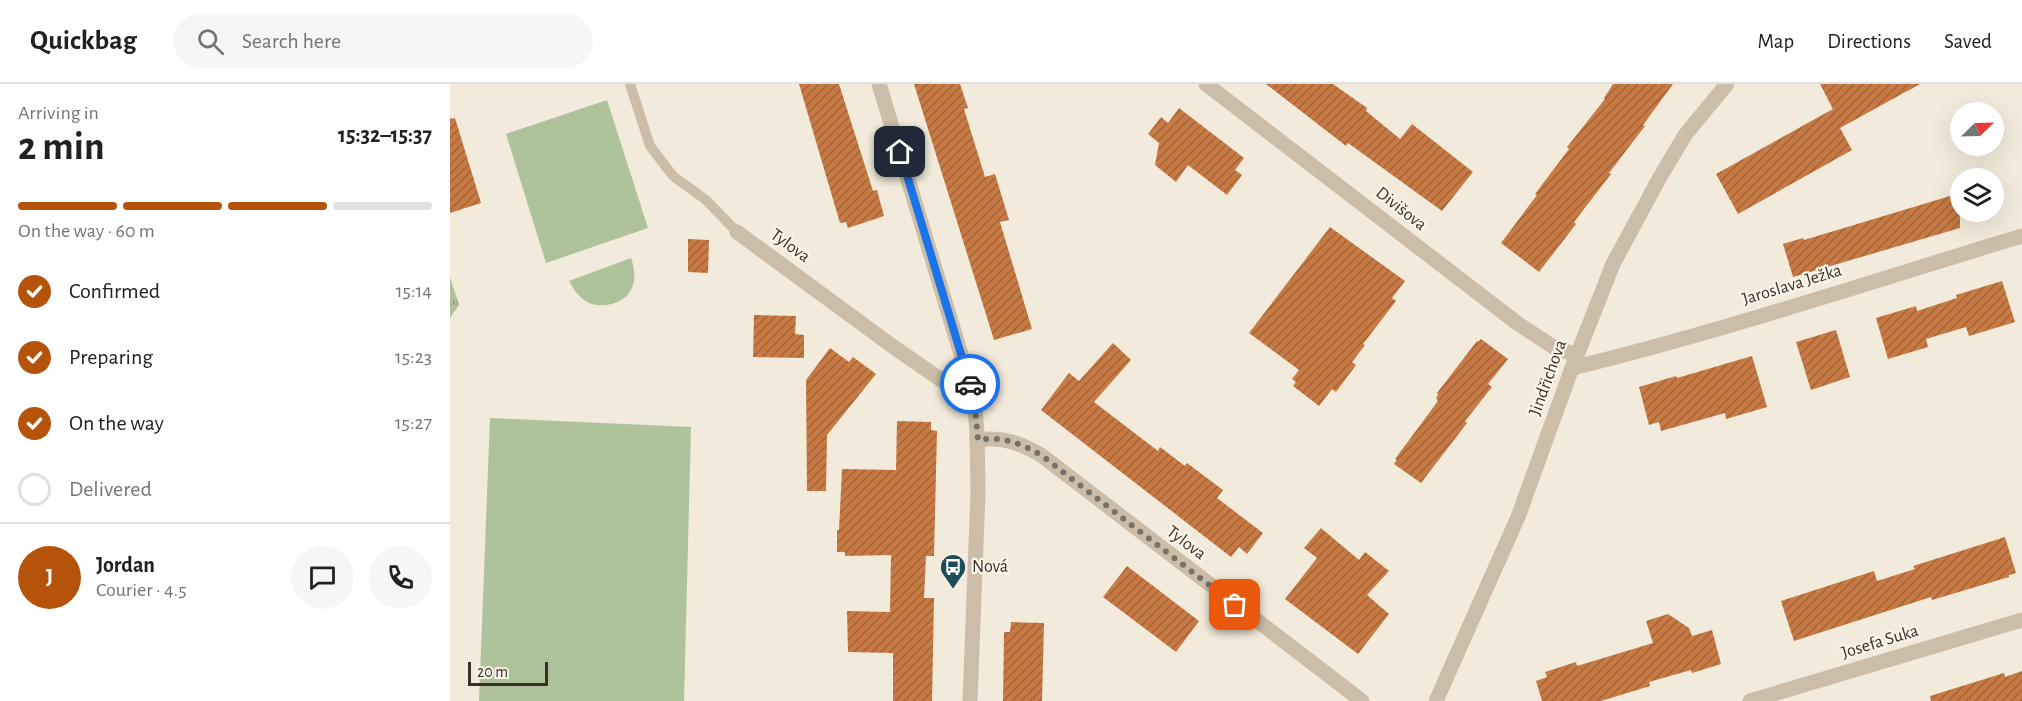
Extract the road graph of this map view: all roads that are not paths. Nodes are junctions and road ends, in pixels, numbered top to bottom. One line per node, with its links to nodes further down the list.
1 (630, 84): 5 (lane, Tylova)
2 (879, 84): 8 (street)
3 (1206, 84): 7 (street, Divišova)
4 (1727, 84): 7 (street, Jindřichova)
5 (737, 232): 8 (street, Tylova)
6 (2022, 236): 7 (street, Jaroslava Ježka)
7 (1574, 361): 13 (street, Jindřichova)
8 (973, 399): 9 (street)
9 (978, 440): 11 (street); 12 (street, Tylova)
10 (2022, 620): 14 (street, Josefa Suka)
11 (970, 701)
12 (1362, 701)
13 (1436, 701)
14 (1750, 701)

